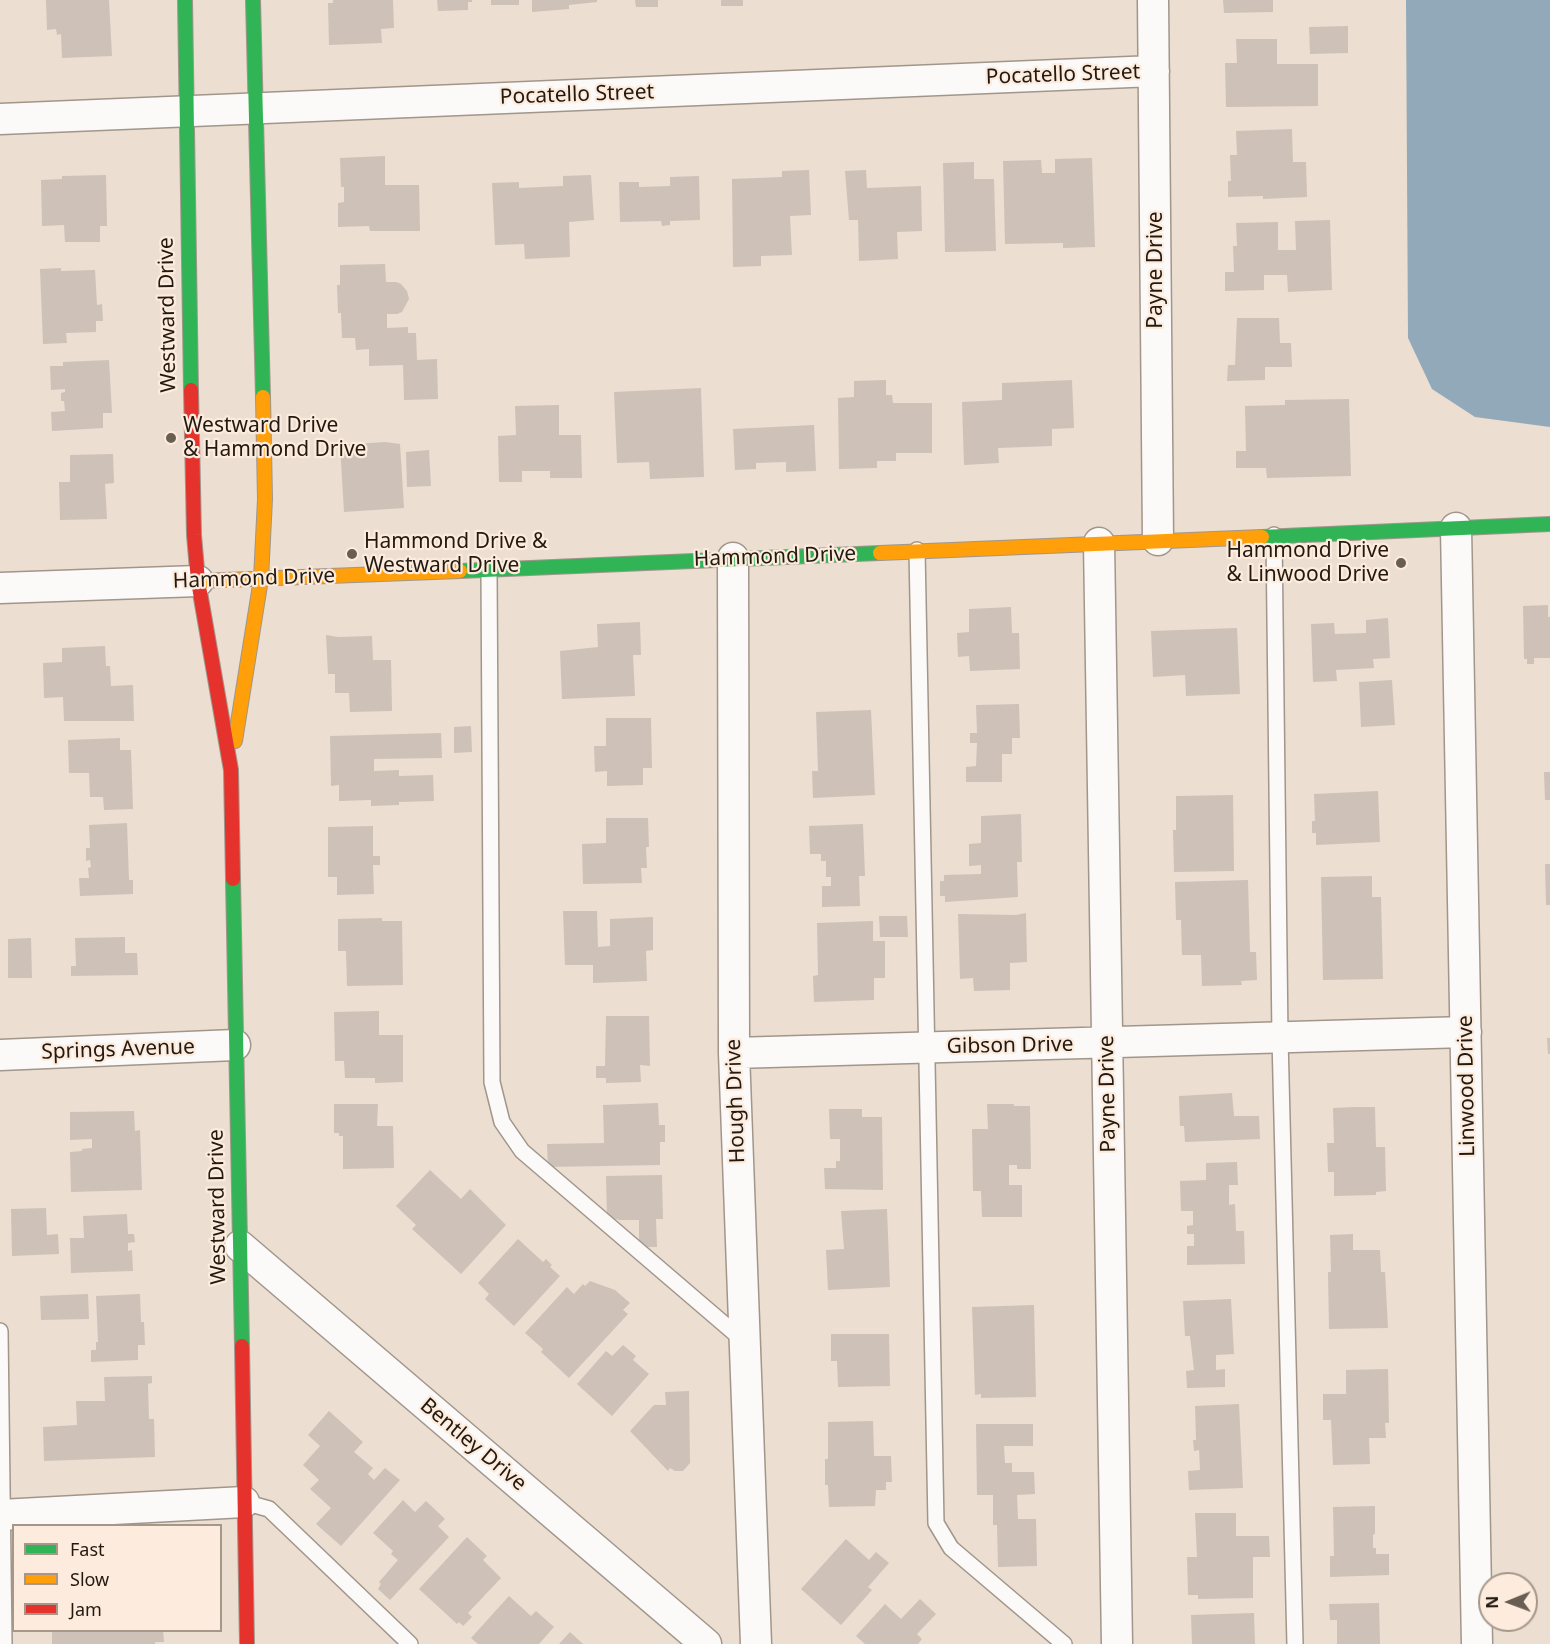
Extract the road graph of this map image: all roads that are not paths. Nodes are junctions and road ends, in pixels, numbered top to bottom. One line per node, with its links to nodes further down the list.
1 (185, 0): 6 (street, Westward Drive)
2 (253, 0): 5 (street, Westward Drive)
3 (1153, 0): 4 (street, Payne Drive)
4 (1154, 71): 5 (street, Pocatello Street); 11 (street, Payne Drive)
5 (255, 108): 6 (street, Pocatello Street); 16 (street, Westward Drive)
6 (187, 111): 7 (street, Pocatello Street); 17 (street, Westward Drive)
7 (0, 119)
8 (1550, 524): 9 (street, Hammond Drive)
9 (1456, 528): 10 (street, Hammond Drive); 20 (street, Linwood Drive)
10 (1274, 535): 11 (street, Hammond Drive); 21 (lane)
11 (1158, 540): 12 (street, Hammond Drive)
12 (1099, 543): 13 (street, Hammond Drive); 22 (street, Payne Drive)
13 (917, 550): 14 (street, Hammond Drive); 24 (lane)
14 (733, 558): 15 (street, Hammond Drive); 25 (street, Hough Drive)
15 (489, 570): 16 (street, Hammond Drive); 29 (lane)
16 (261, 579): 17 (street, Hammond Drive); 19 (street, Westward Drive)
17 (198, 581): 18 (street, Hammond Drive); 19 (street, Westward Drive)
18 (0, 588)
19 (231, 770): 23 (street, Westward Drive)
20 (1466, 1032): 21 (street, Gibson Drive); 40 (street, Linwood Drive)
21 (1281, 1038): 22 (street, Gibson Drive); 39 (lane)
22 (1108, 1043): 24 (street, Gibson Drive); 38 (street, Payne Drive)
23 (235, 1045): 26 (street, Springs Avenue); 27 (street, Westward Drive)
24 (927, 1048): 25 (street, Gibson Drive); 37 (lane)
25 (734, 1053): 29 (street, Hough Drive)
26 (0, 1055)
27 (240, 1246): 30 (street, Westward Drive); 35 (street, Bentley Drive)
28 (0, 1331): 31 (lane)
29 (745, 1342): 36 (street, Hough Drive)
30 (244, 1502): 31 (street); 33 (street, Westward Drive); 34 (lane)
31 (1, 1515): 32 (lane)
32 (4, 1644)
33 (247, 1644)
34 (410, 1644)
35 (706, 1644)
36 (756, 1644)
37 (1064, 1644)
38 (1117, 1644)
39 (1295, 1644)
40 (1477, 1644)

